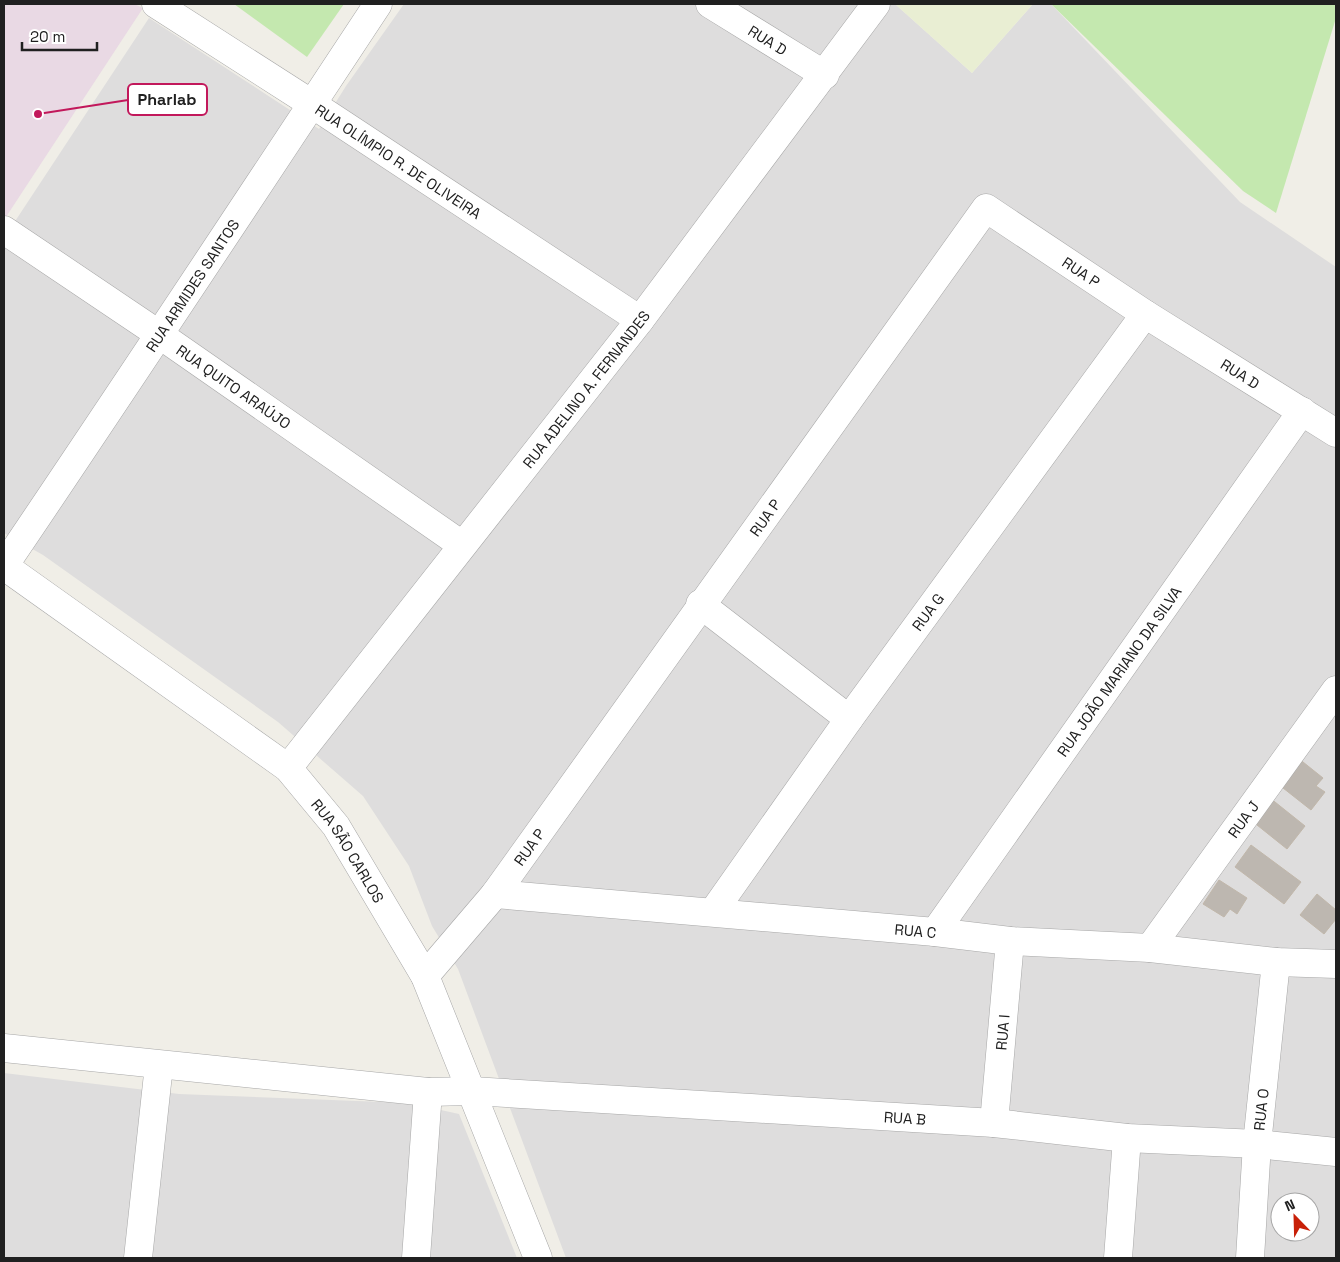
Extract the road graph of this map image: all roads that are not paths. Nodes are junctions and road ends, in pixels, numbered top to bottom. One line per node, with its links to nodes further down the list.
1 (156, 4): 6 (street, RUA OLÍMPIO R. DE OLIVEIRA)
2 (378, 4): 6 (street, RUA ARMIDES SANTOS)
3 (710, 4): 5 (street, RUA D)
4 (876, 4): 5 (street, RUA ADELINO A. FERNANDES)
5 (825, 75): 9 (street, RUA ADELINO A. FERNANDES)
6 (312, 104): 9 (street, RUA OLÍMPIO R. DE OLIVEIRA); 10 (street, RUA ARMIDES SANTOS)
7 (4, 230): 10 (street, RUA QUITO ARAÚJO)
8 (1145, 314): 11 (street, RUA D); 15 (street, RUA P); 17 (street, RUA G)
9 (640, 320): 13 (street, RUA ADELINO A. FERNANDES)
10 (160, 335): 13 (street, RUA QUITO ARAÚJO); 14 (street, RUA ARMIDES SANTOS)
11 (1302, 412): 12 (street, RUA D); 21 (street, RUA JOÃO MARIANO DA SILVA)
12 (1336, 433)
13 (462, 545): 18 (street, RUA ADELINO A. FERNANDES)
14 (4, 566): 18 (street, RUA SÃO CARLOS)
15 (700, 604): 17 (street); 19 (street, RUA P)
16 (1336, 690): 23 (street, RUA J)
17 (850, 718): 20 (street, RUA G)
18 (288, 768): 26 (street, RUA SÃO CARLOS)
19 (495, 894): 20 (street, RUA C); 26 (street, RUA P)
20 (714, 912): 21 (street, RUA C)
21 (935, 932): 22 (street, RUA C)
22 (1010, 941): 23 (street, RUA C); 31 (street, RUA I)
23 (1150, 948): 24 (street, RUA C)
24 (1276, 962): 25 (street, RUA C); 33 (street, RUA O)
25 (1336, 964)
26 (425, 976): 29 (street, RUA SÃO CARLOS)
27 (4, 1048): 28 (street, RUA B)
28 (159, 1065): 30 (street, RUA B); 35 (street)
29 (472, 1091): 30 (street, RUA B); 31 (street, RUA B); 37 (street, RUA SÃO CARLOS)
30 (428, 1092): 36 (street)
31 (994, 1123): 32 (street, RUA B)
32 (1127, 1138): 33 (street, RUA B); 38 (street)
33 (1257, 1144): 34 (street, RUA B); 39 (street, RUA O)
34 (1336, 1152)
35 (138, 1258)
36 (416, 1258)
37 (538, 1258)
38 (1118, 1258)
39 (1250, 1258)

